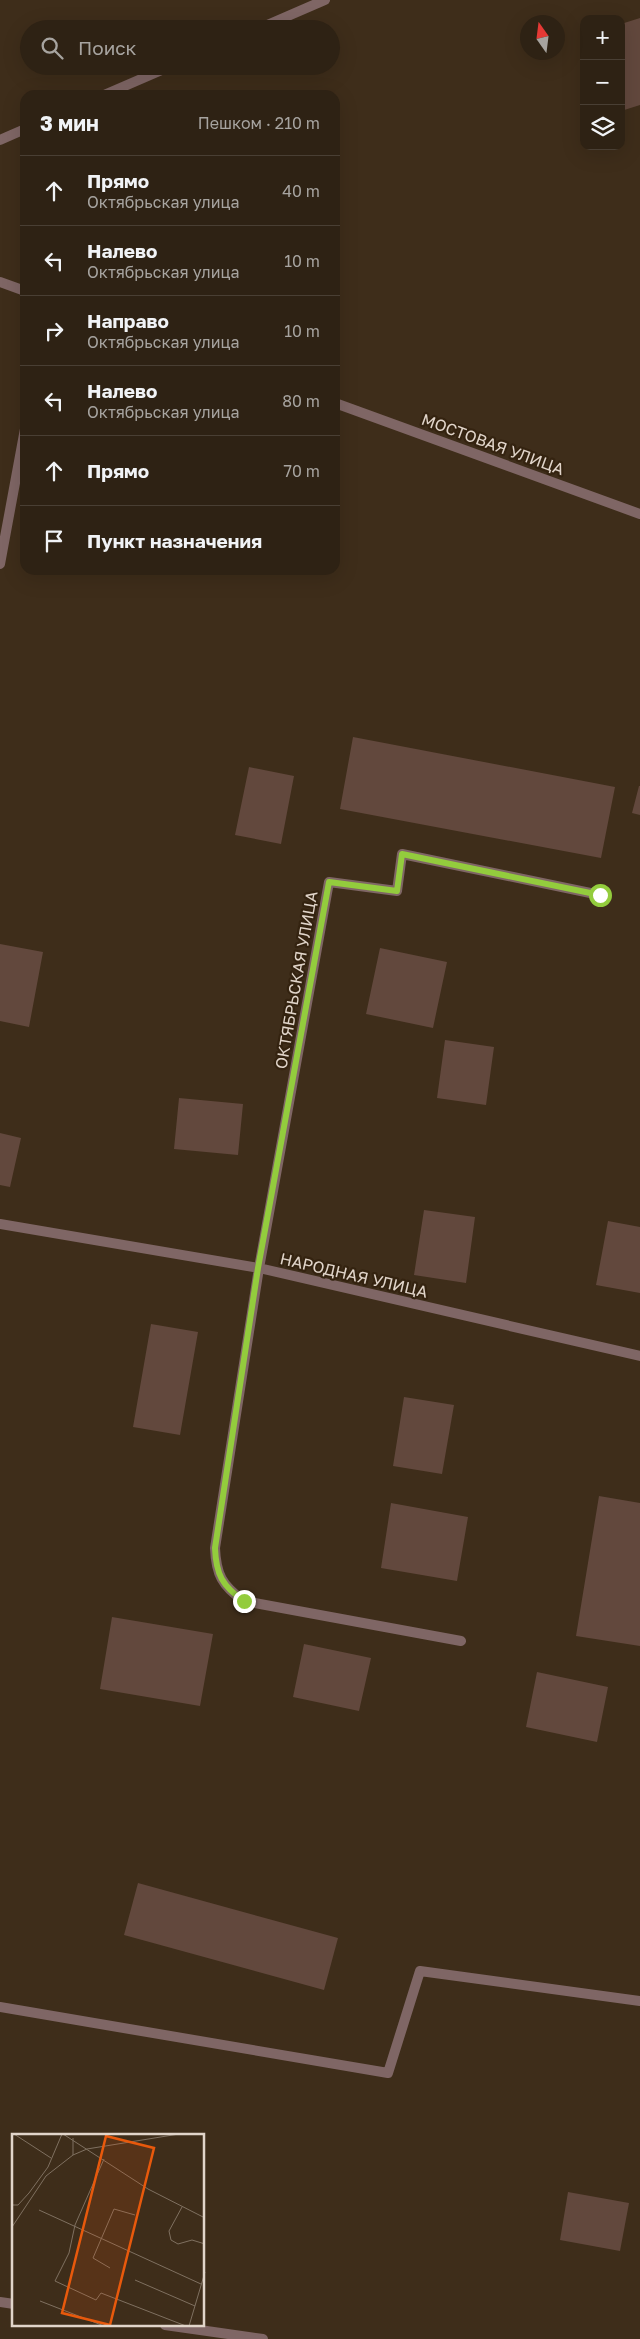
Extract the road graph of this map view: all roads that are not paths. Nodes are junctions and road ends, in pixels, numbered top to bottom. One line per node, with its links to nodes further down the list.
1 (325, 0): 2 (street)
2 (279, 20)
3 (150, 75): 4 (street)
4 (116, 90)
5 (20, 131): 6 (street)
6 (0, 140)
7 (0, 282): 8 (street)
8 (20, 289)
9 (340, 405): 11 (street, МОСТОВАЯ УЛИЦА)
10 (20, 456): 12 (street)
11 (640, 514)
12 (0, 564)
13 (600, 895): 15 (street, ОКТЯБРЬСКАЯ УЛИЦА)
14 (0, 1224): 15 (street, НАРОДНАЯ УЛИЦА)
15 (258, 1268): 16 (street, НАРОДНАЯ УЛИЦА); 17 (street)
16 (640, 1356)
17 (461, 1641)
18 (640, 2001): 19 (street)
19 (0, 2007)
20 (172, 2326): 21 (street)
21 (263, 2339)

